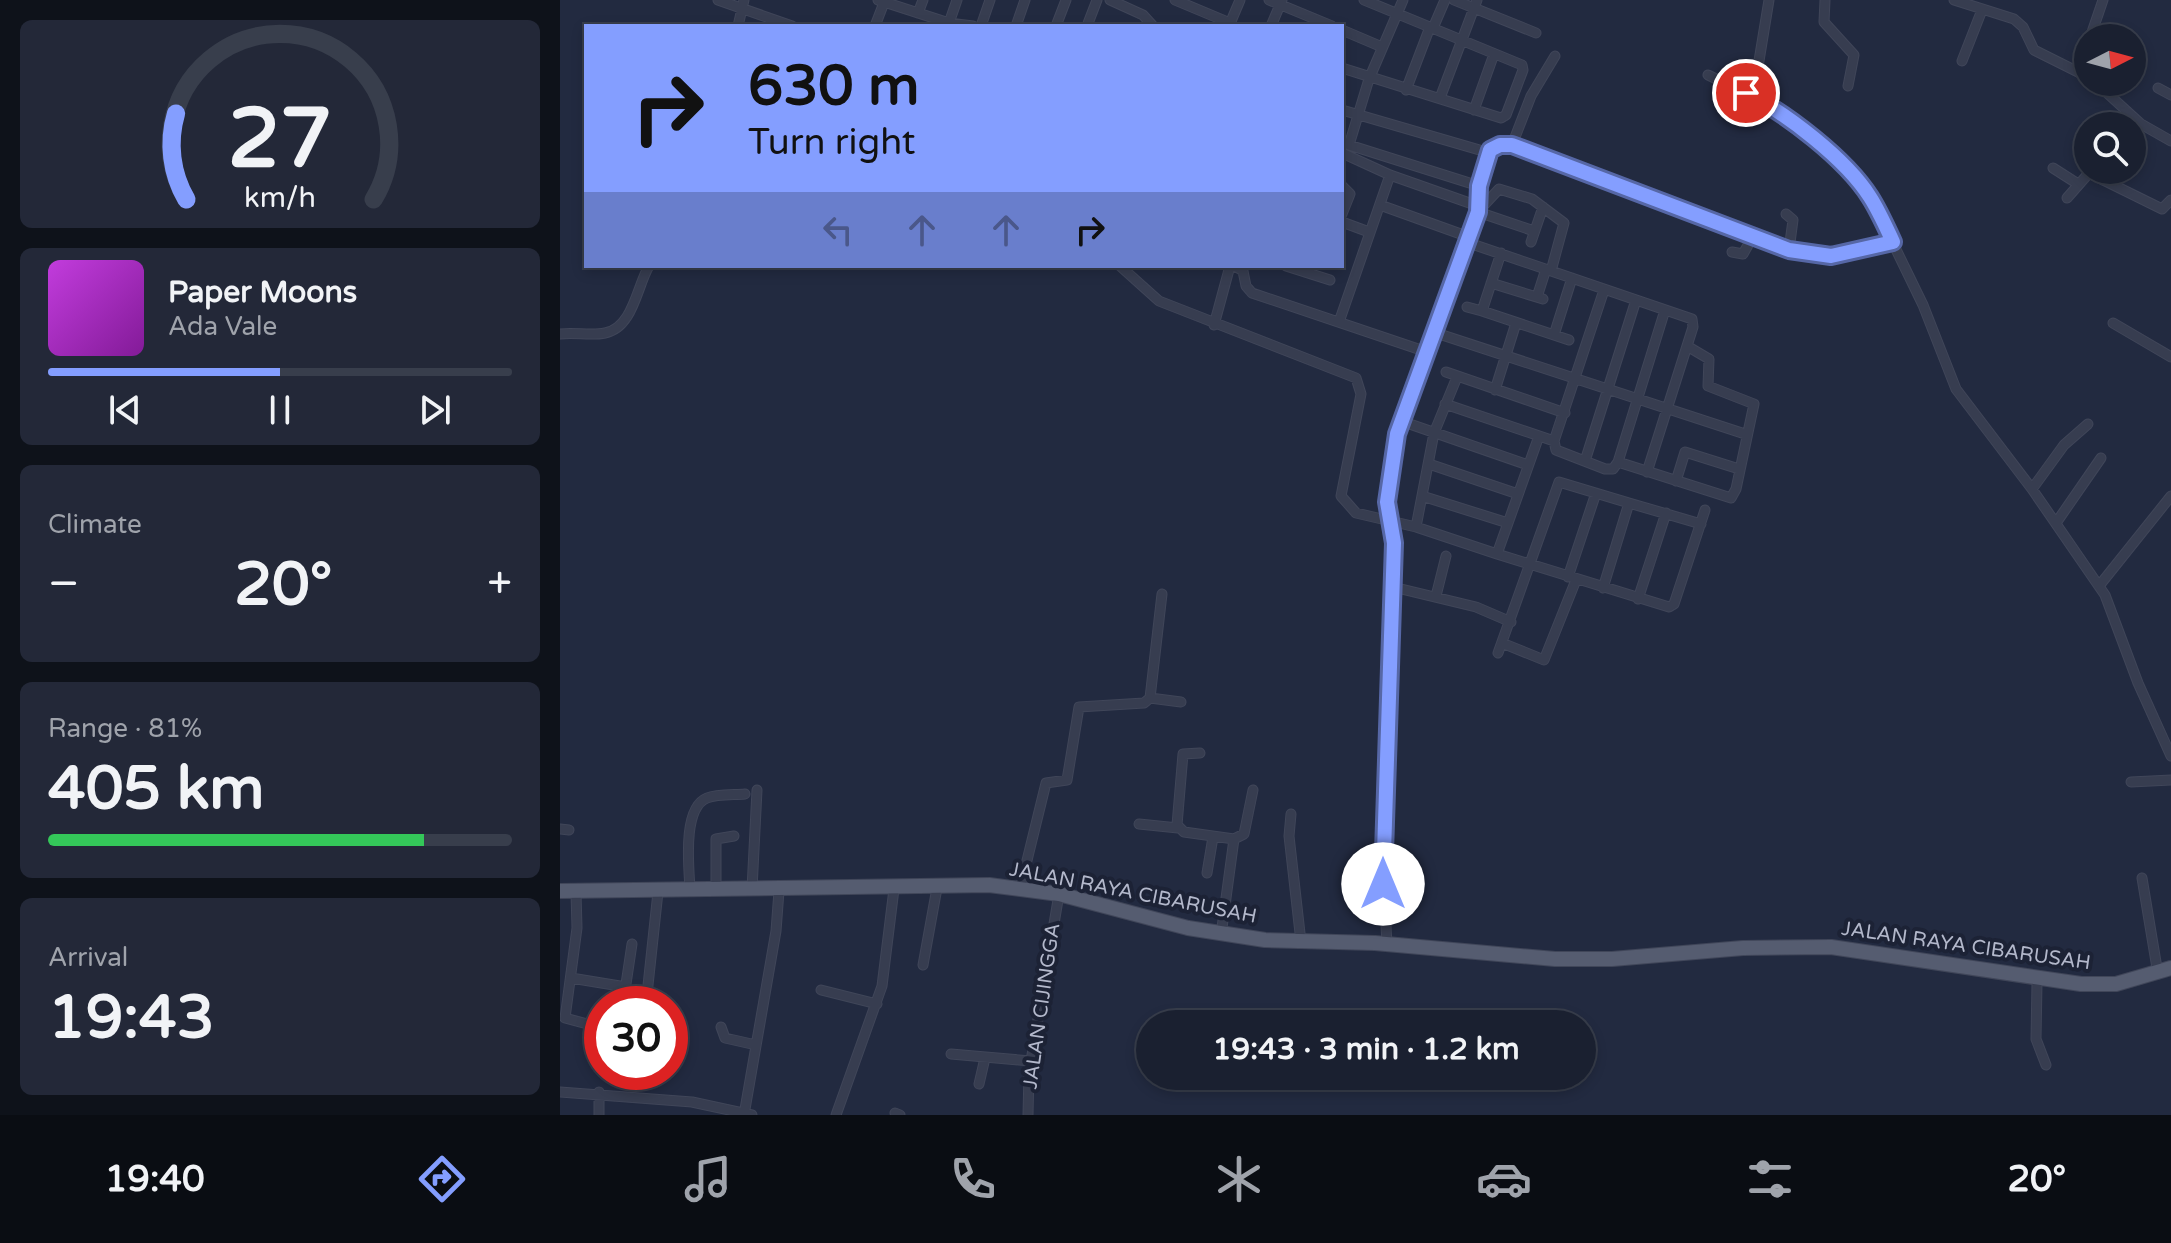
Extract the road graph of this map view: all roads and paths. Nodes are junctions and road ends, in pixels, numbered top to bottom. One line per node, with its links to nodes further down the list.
1 (718, 0): 23 (street)
2 (923, 0): 25 (street)
3 (957, 0): 27 (street)
4 (990, 0): 31 (street)
5 (1025, 0): 32 (street)
6 (1066, 0): 33 (street)
7 (1097, 0): 34 (street)
8 (1110, 0): 35 (street)
9 (1175, 0): 36 (street)
10 (1240, 0): 36 (street)
11 (1269, 0): 21 (street)
12 (1364, 0): 26 (street)
13 (1403, 0): 26 (street)
14 (1445, 0): 40 (street)
15 (1454, 0): 22 (street)
16 (1769, 0): 58 (street)
17 (1825, 0): 52 (street)
18 (1954, 0): 24 (street)
19 (2103, 0): 39 (street)
20 (882, 1): 25 (street); 29 (street)
21 (1281, 2): 37 (street); 38 (street)
22 (1475, 4): 42 (street); 43 (street)
23 (743, 5): 28 (street)
24 (1982, 10): 47 (street); 49 (street)
25 (918, 13): 27 (street)
26 (1397, 13): 40 (street); 44 (street)
27 (949, 23): 30 (street)
28 (787, 24)
29 (876, 24)
30 (957, 24)
31 (982, 24)
32 (1017, 24)
33 (1057, 24)
34 (1088, 24)
35 (1151, 24)
36 (1230, 24)
37 (1272, 24)
38 (1328, 24)
39 (2095, 24)
40 (1432, 27): 43 (street); 54 (street)
41 (1344, 31): 44 (street)
42 (1536, 33)
43 (1464, 41): 45 (street); 57 (street)
44 (1382, 47): 51 (street)
45 (1494, 54): 59 (street); 59 (street)
46 (1555, 56): 63 (street)
47 (1962, 61)
48 (1344, 69): 51 (street)
49 (2074, 70)
50 (1708, 75): 58 (street)
51 (1369, 79): 54 (street); 61 (street)
52 (1848, 86)
53 (2158, 88): 55 (street)
54 (1406, 90): 57 (street)
55 (2171, 95)
56 (2110, 96): 62 (street)
57 (1440, 98): 59 (street)
58 (1758, 99): 86 (street)
59 (1474, 110)
60 (1344, 111): 61 (street)
61 (1356, 115): 64 (street); 71 (street)
62 (2170, 137)
63 (1512, 145): 64 (street); 83 (street)
64 (1490, 150): 71 (street)
65 (1344, 154): 67 (street)
66 (2053, 168): 68 (street)
67 (1390, 175): 75 (street); 78 (street)
68 (2074, 181)
69 (2078, 184): 73 (street)
70 (2113, 184): 74 (street)
71 (1479, 186): 78 (street)
72 (1344, 188): 77 (street)
73 (2067, 198)
74 (2171, 200)
75 (1380, 205): 82 (street); 84 (street)
76 (1543, 207): 78 (street); 81 (street); 94 (street)
77 (1344, 209)
78 (1478, 209): 81 (street); 84 (street)
79 (1786, 214): 87 (street)
80 (1344, 223): 82 (street)
81 (1534, 231): 85 (street)
82 (1369, 232): 104 (street)
83 (1752, 238): 87 (street); 88 (street)
84 (1467, 240): 89 (street); 108 (street)
85 (1531, 242)
86 (1893, 242): 87 (street); 139 (street)
87 (1789, 250)
88 (1732, 252)
89 (1501, 253): 94 (street); 98 (street)
90 (648, 268): 109 (street)
91 (1122, 268): 107 (street)
92 (1239, 268): 104 (street); 107 (street)
93 (1300, 268): 95 (street)
94 (1548, 270): 96 (street); 98 (street)
95 (1321, 271): 97 (street)
96 (1572, 278): 99 (street); 110 (street)
97 (1330, 280)
98 (1491, 283): 103 (street)
99 (1604, 290): 100 (street); 118 (street)
100 (1636, 300): 102 (street); 120 (street)
101 (1467, 307): 103 (street)
102 (1665, 310): 112 (street); 121 (street)
103 (1482, 311): 105 (street)
104 (1339, 322): 113 (street)
105 (1516, 323): 110 (street); 114 (street)
106 (2113, 323): 115 (street)
107 (1214, 325): 147 (street)
108 (1433, 332): 113 (street); 114 (street)
109 (560, 334)
110 (1554, 335): 111 (street)
111 (1569, 340)
112 (1687, 346): 123 (street); 128 (street)
113 (1427, 352): 125 (street)
114 (1505, 356): 118 (street); 119 (street)
115 (2171, 357)
116 (1446, 372): 117 (street)
117 (1457, 377): 119 (street); 122 (street)
118 (1576, 379): 120 (street); 124 (street)
119 (1495, 390): 124 (street)
120 (1608, 390): 121 (street); 132 (street)
121 (1637, 399): 123 (street); 133 (street)
122 (1445, 404): 127 (street); 129 (street)
123 (1666, 409): 128 (street); 137 (street)
124 (1565, 413): 130 (street)
125 (1401, 421): 127 (street); 147 (street)
126 (2088, 424): 139 (street)
127 (1434, 433): 134 (street); 135 (street)
128 (1745, 434): 136 (street)
129 (1539, 436): 130 (street); 135 (street)
130 (1554, 441): 132 (street)
131 (2101, 458): 149 (street)
132 (1585, 461): 133 (street)
133 (1618, 462): 137 (street)
134 (1429, 464): 141 (street); 142 (street)
135 (1528, 465): 141 (street)
136 (1739, 469): 138 (street); 138 (street)
137 (1647, 472): 138 (street)
138 (1676, 481)
139 (2032, 489): 149 (street)
140 (1596, 493): 144 (street); 154 (street); 155 (street)
141 (1518, 494): 148 (street)
142 (1422, 496): 148 (street); 151 (street)
143 (2171, 496): 156 (street)
144 (1629, 503): 146 (street); 158 (street)
145 (1705, 510): 150 (street)
146 (1666, 513): 150 (street); 161 (street)
147 (1381, 519): 151 (street); 157 (street)
148 (1508, 523): 152 (street)
149 (2056, 523): 156 (street)
150 (1701, 524): 161 (street)
151 (1416, 527): 152 (street)
152 (1497, 554): 154 (street)
153 (1446, 556): 160 (street)
154 (1531, 566): 155 (street); 162 (street)
155 (1572, 578): 158 (street); 162 (street)
156 (2099, 586): 166 (street)
157 (1393, 587): 160 (street); 195 (street)
158 (1603, 588): 161 (street)
159 (1162, 594): 163 (street)
160 (1436, 596): 162 (street)
161 (1638, 599)
162 (1511, 622)
163 (1150, 698): 164 (street); 185 (street)
164 (1181, 702)
165 (1200, 753): 174 (street)
166 (2171, 756)
167 (2171, 780): 168 (street)
168 (2131, 782)
169 (757, 790): 183 (street)
170 (1253, 790): 177 (street)
171 (745, 794): 181 (street)
172 (1291, 814): 192 (street)
173 (1139, 824): 174 (street)
174 (1178, 828): 176 (street)
175 (734, 836): 182 (street)
176 (1213, 837): 177 (street); 178 (street)
177 (1234, 839): 191 (street)
178 (1207, 873)
179 (2142, 878): 197 (street)
180 (937, 888): 184 (main road, JALAN RAYA CIBARUSAH); 190 (main road, JALAN RAYA CIBARUSAH); 196 (street)
181 (690, 889): 182 (main road, JALAN RAYA CIBARUSAH); 186 (main road, JALAN RAYA CIBARUSAH)
182 (716, 889): 183 (main road, JALAN RAYA CIBARUSAH)
183 (752, 889): 185 (main road, JALAN RAYA CIBARUSAH)
184 (894, 889): 187 (main road, JALAN RAYA CIBARUSAH); 204 (street)
185 (1020, 889): 190 (main road, JALAN RAYA CIBARUSAH)
186 (664, 891): 187 (main road, JALAN RAYA CIBARUSAH); 188 (main road, JALAN RAYA CIBARUSAH); 189 (main road, JALAN RAYA CIBARUSAH); 202 (street)
187 (779, 891): 208 (street)
188 (560, 892): 189 (main road, JALAN RAYA CIBARUSAH)
189 (576, 893): 198 (street)
190 (1059, 896): 191 (main road, JALAN RAYA CIBARUSAH); 194 (main road, JALAN RAYA CIBARUSAH); 211 (street, JALAN CIJINGGA)
191 (1221, 935): 192 (main road, JALAN RAYA CIBARUSAH)
192 (1301, 942): 194 (main road, JALAN RAYA CIBARUSAH)
193 (632, 944): 201 (street)
194 (1356, 944): 195 (main road, JALAN RAYA CIBARUSAH)
195 (1381, 945): 197 (main road, JALAN RAYA CIBARUSAH); 199 (main road, JALAN RAYA CIBARUSAH)
196 (923, 965)
197 (2165, 973): 199 (main road, JALAN RAYA CIBARUSAH)
198 (571, 978): 200 (street); 205 (street)
199 (2037, 983): 212 (street)
200 (620, 986)
201 (626, 986)
202 (649, 986)
203 (821, 990): 204 (street)
204 (877, 1004): 218 (street)
205 (563, 1016): 206 (street)
206 (584, 1022)
207 (721, 1027): 208 (street)
208 (756, 1045): 216 (street)
209 (951, 1054): 210 (street)
210 (985, 1058): 211 (street); 213 (street)
211 (1031, 1061): 219 (street, JALAN CIJINGGA)
212 (2046, 1065)
213 (979, 1084)
214 (560, 1092): 215 (street)
215 (599, 1092): 216 (street); 217 (street)
216 (747, 1114)
217 (599, 1115)
218 (836, 1115)
219 (1028, 1115)

